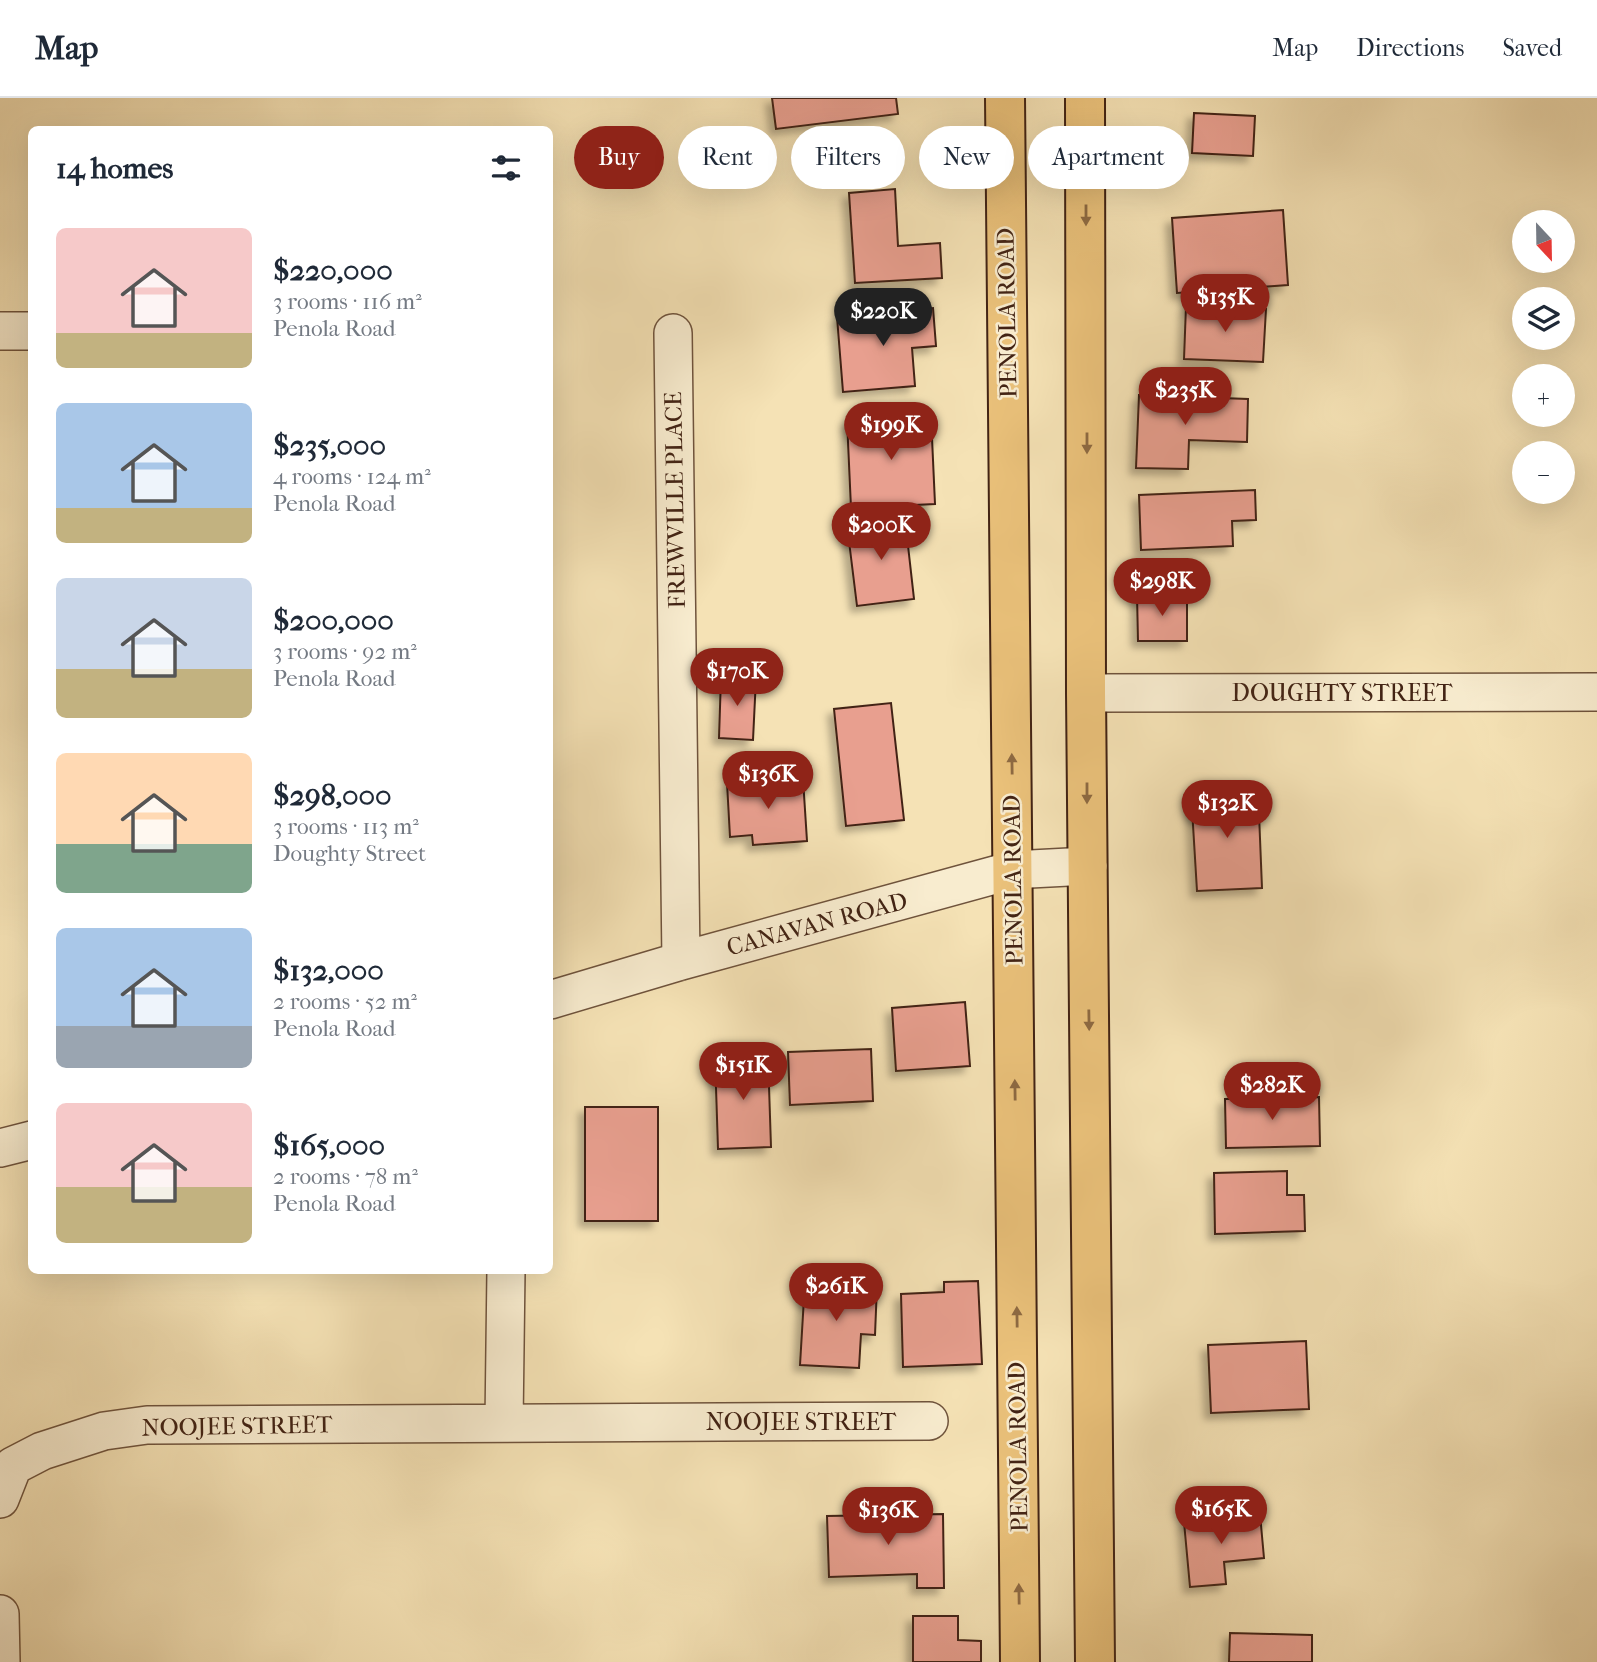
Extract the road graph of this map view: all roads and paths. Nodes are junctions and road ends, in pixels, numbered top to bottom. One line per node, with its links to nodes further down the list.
1 (1005, 98): 9 (highway, PENOLA ROAD, one-way to 1)
2 (1085, 98): 7 (highway, one-way to 7)
3 (0, 331): 4 (street)
4 (28, 331)
5 (673, 332): 10 (street, FREWVILLE PLACE)
6 (1597, 692): 7 (street, DOUGHTY STREET)
7 (1086, 693): 8 (highway, one-way to 8)
8 (1088, 866): 9 (street, CANAVAN ROAD); 21 (highway, one-way to 21)
9 (1013, 870): 10 (street, CANAVAN ROAD); 20 (highway, PENOLA ROAD, one-way to 9)
10 (681, 961): 11 (street, CANAVAN ROAD)
11 (553, 999)
12 (28, 1141): 13 (street)
13 (0, 1148)
14 (506, 1274): 16 (street)
15 (929, 1421): 16 (street, NOOJEE STREET)
16 (504, 1423): 17 (street, NOOJEE STREET)
17 (0, 1499)
18 (0, 1614): 19 (street)
19 (1, 1662)
20 (1020, 1662)
21 (1095, 1662)

